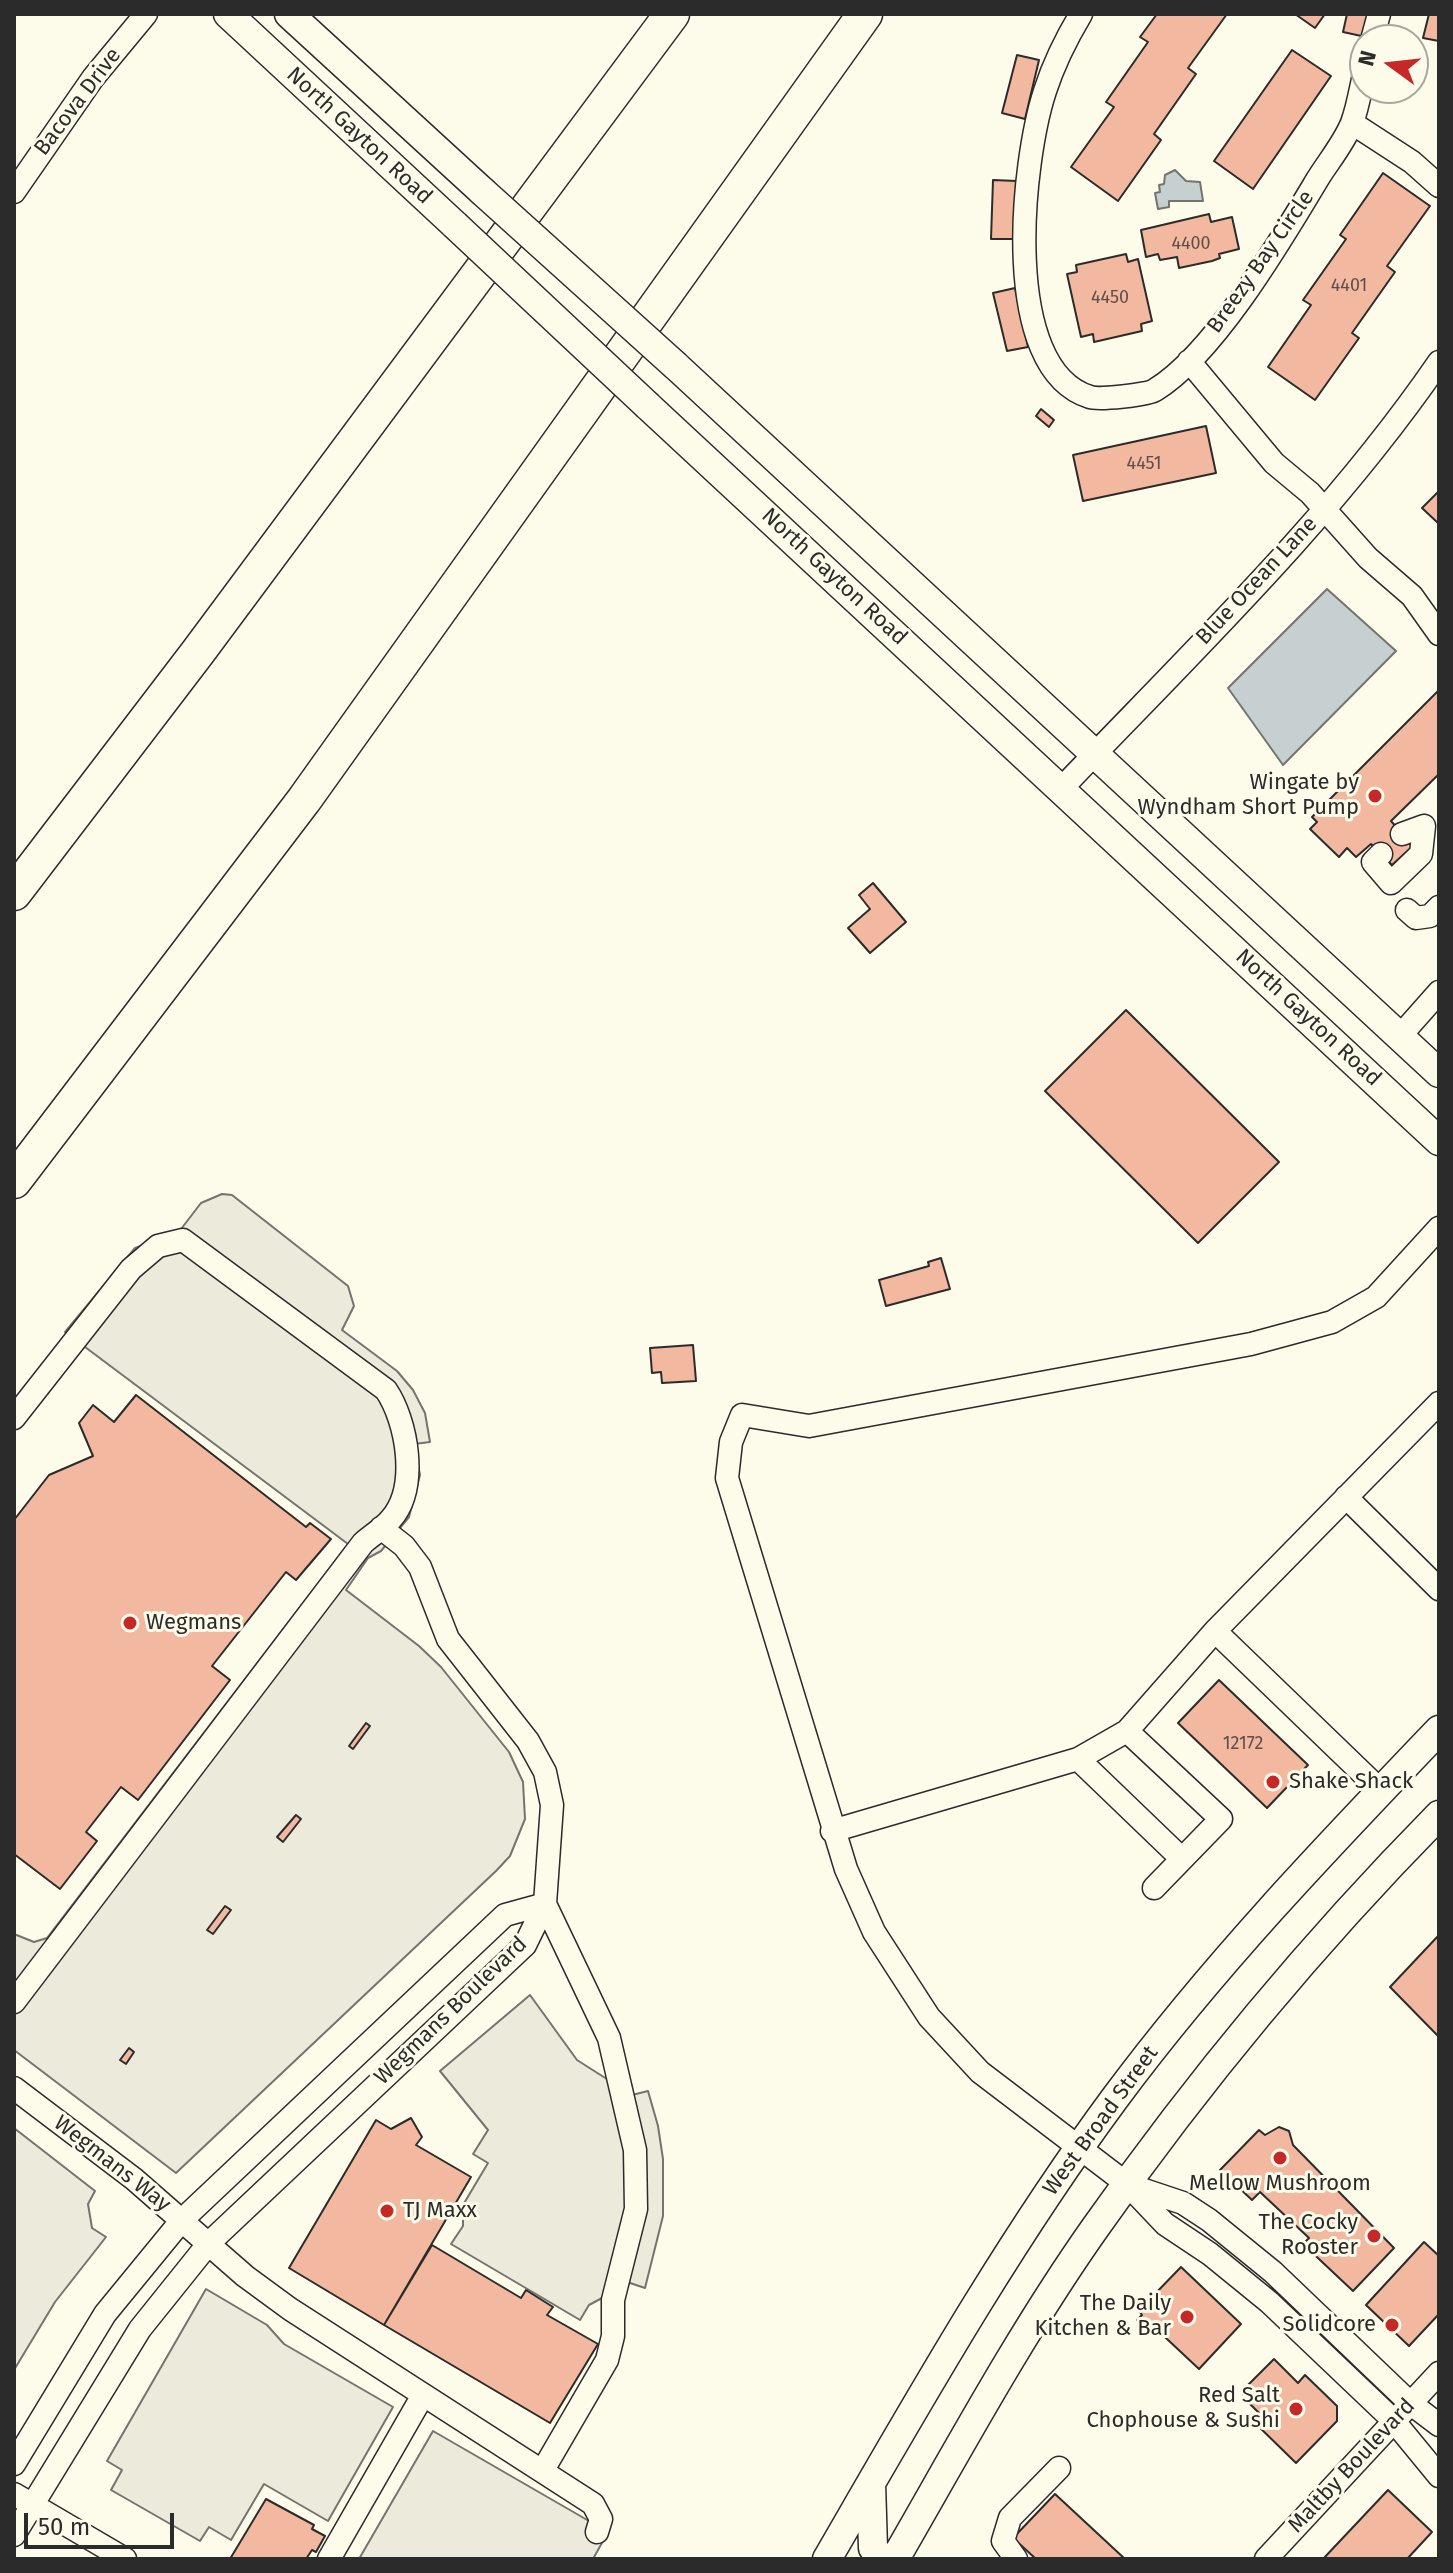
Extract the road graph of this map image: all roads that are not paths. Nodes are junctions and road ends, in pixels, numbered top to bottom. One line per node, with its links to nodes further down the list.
1 (146, 14): 10 (street, Bacova Drive)
2 (228, 14): 16 (main road, North Gayton Road, bridge)
3 (289, 14): 15 (main road, North Gayton Road, bridge)
4 (672, 14): 20 (highway)
5 (865, 14): 27 (highway)
6 (1081, 14): 11 (street, Breezy Bay Circle)
7 (1357, 104): 8 (street, Breezy Bay Circle)
8 (1352, 123): 9 (street); 11 (street, Breezy Bay Circle)
9 (1439, 186)
10 (14, 192)
11 (1189, 361): 13 (street)
12 (1439, 362): 13 (street, Blue Ocean Lane)
13 (1325, 509): 14 (street); 15 (street, Blue Ocean Lane)
14 (1439, 634)
15 (1095, 754): 16 (street, Blue Ocean Lane); 24 (main road, North Gayton Road)
16 (1062, 788): 26 (main road, North Gayton Road)
17 (1432, 819): 18 (street); 19 (street)
18 (1402, 834)
19 (1381, 854)
20 (14, 893)
21 (1439, 907): 22 (street)
22 (1407, 910)
23 (1439, 992): 24 (street)
24 (1400, 1036): 25 (main road, North Gayton Road)
25 (1439, 1073)
26 (1439, 1141)
27 (14, 1181)
28 (1439, 1228): 40 (street)
29 (1439, 1403): 31 (street)
30 (14, 1418): 32 (street)
31 (1346, 1497): 33 (street); 34 (street)
32 (381, 1528): 43 (street); 44 (street)
33 (1439, 1589)
34 (1215, 1631): 36 (street); 38 (street)
35 (1439, 1730): 38 (main road, West Broad Street)
36 (1127, 1731): 37 (street); 41 (street)
37 (1078, 1759): 40 (street); 41 (street)
38 (1381, 1791): 46 (main road, West Broad Street)
39 (1437, 1822): 47 (main road)
40 (832, 1831): 46 (street)
41 (1182, 1859): 42 (street)
42 (1154, 1888)
43 (545, 1904): 48 (street, Wegmans Boulevard); 49 (street, Wegmans Boulevard); 57 (street)
44 (14, 2002)
45 (14, 2088): 48 (street, Wegmans Way)
46 (1078, 2148): 47 (street); 59 (main road, West Broad Street)
47 (1127, 2184): 52 (street); 53 (street); 68 (main road)
48 (182, 2220): 49 (street, Wegmans Way); 55 (street, Wegmans Boulevard)
49 (209, 2243): 51 (street, Wegmans Way); 61 (street, Wegmans Boulevard)
50 (1439, 2373): 52 (street, Maltby Boulevard)
51 (423, 2395): 57 (street, Wegmans Way); 65 (street)
52 (1410, 2403): 53 (street, Maltby Boulevard); 54 (street)
53 (1393, 2420): 58 (street); 70 (street, Maltby Boulevard)
54 (1439, 2425)
55 (14, 2464)
56 (1059, 2468): 69 (street)
57 (543, 2470): 62 (street, Wegmans Way)
58 (1439, 2476)
59 (871, 2482): 66 (main road, West Broad Street); 67 (main road)
60 (14, 2494): 61 (street)
61 (34, 2506): 63 (street, Wegmans Boulevard); 64 (street)
62 (597, 2532)
63 (14, 2535)
64 (125, 2559)
65 (329, 2559)
66 (827, 2559)
67 (882, 2559)
68 (895, 2559)
69 (1016, 2559)
70 (1266, 2559)

